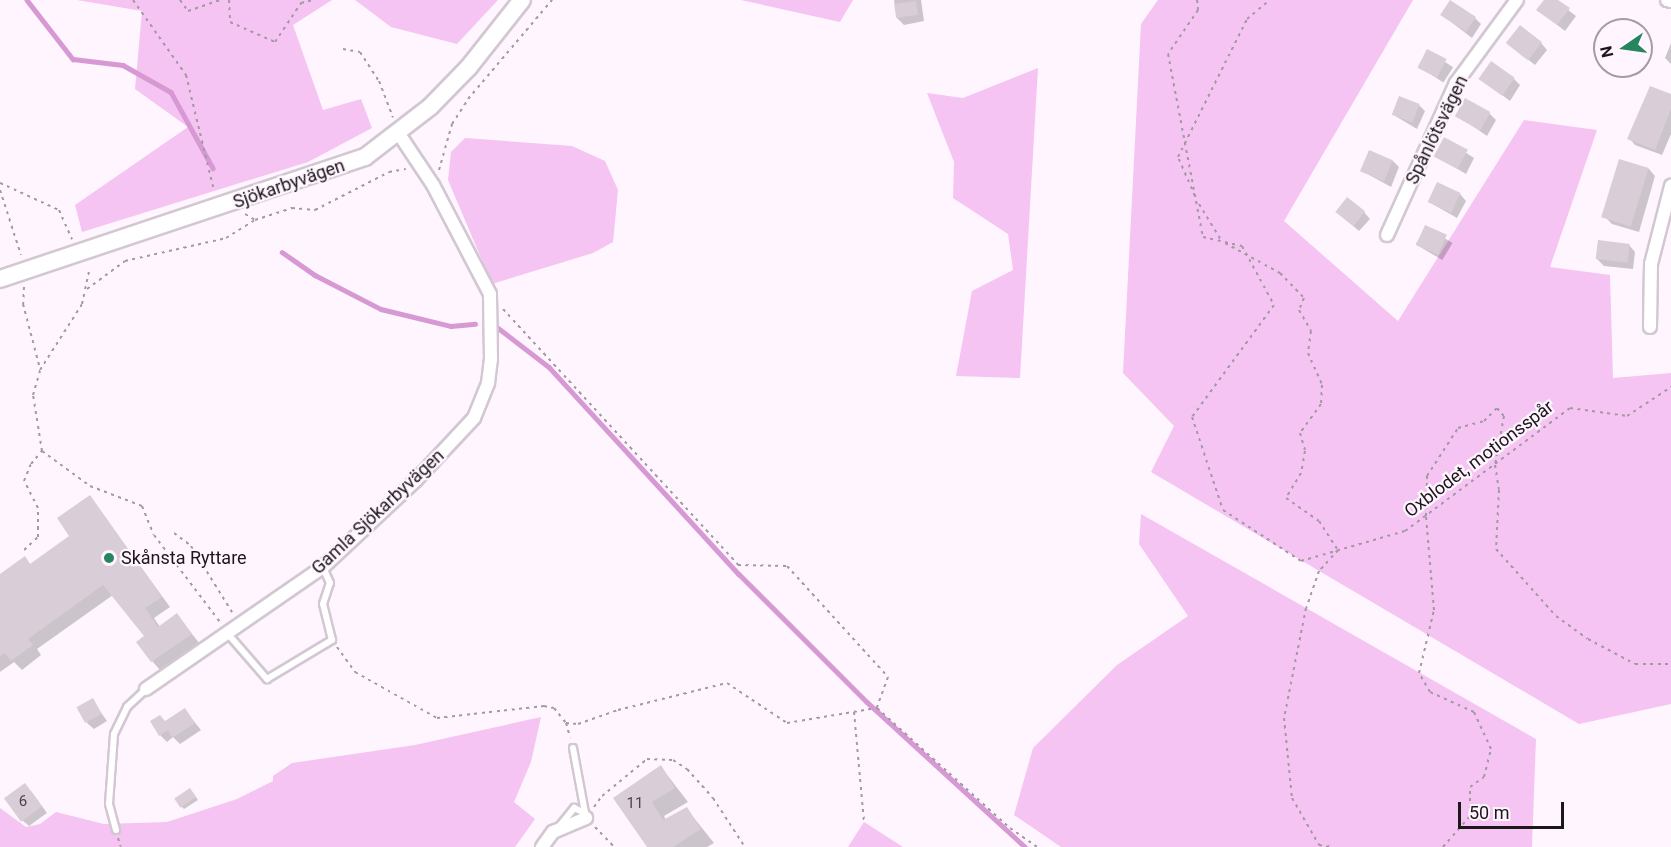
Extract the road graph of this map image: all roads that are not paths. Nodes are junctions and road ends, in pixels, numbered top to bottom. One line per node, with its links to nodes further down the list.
1 (522, 0): 3 (street, Sjökarbyvägen)
2 (1517, 0): 5 (street, Spånlötsvägen)
3 (399, 134): 6 (street, Sjökarbyvägen); 8 (street, Gamla Sjökarbyvägen)
4 (1671, 186): 7 (street)
5 (1387, 235)
6 (0, 279)
7 (1650, 327)
8 (323, 567): 9 (street, Gamla Sjökarbyvägen); 9 (lane)
9 (228, 634): 10 (street, Gamla Sjökarbyvägen)
10 (146, 688): 13 (lane, Gamla Sjökarbyvägen)
11 (573, 748): 12 (lane)
12 (585, 817): 14 (street)
13 (116, 830)
14 (542, 847)

